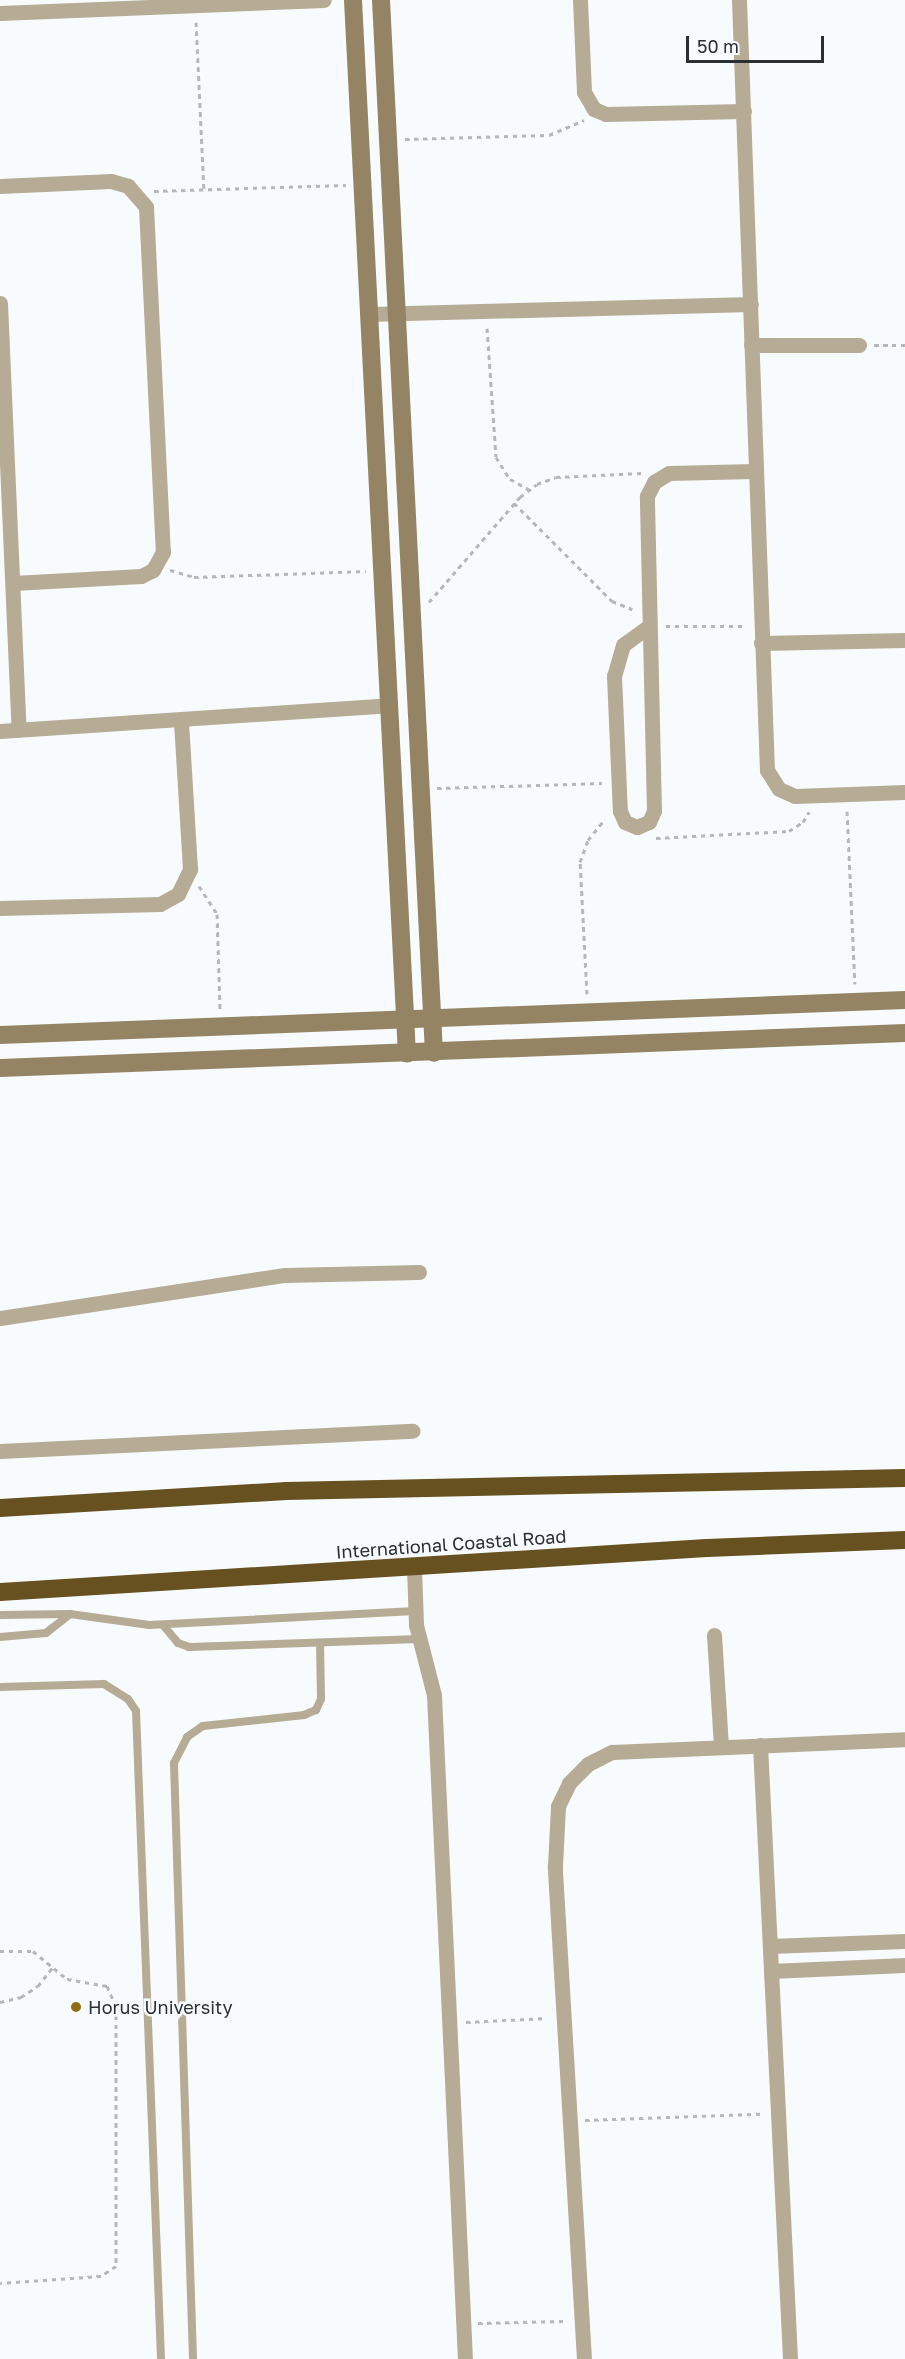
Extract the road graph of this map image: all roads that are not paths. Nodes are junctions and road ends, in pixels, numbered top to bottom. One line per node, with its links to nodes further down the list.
1 (324, 0): 6 (street)
2 (353, 0): 12 (street)
3 (381, 0): 13 (street)
4 (580, 0): 8 (street)
5 (739, 0): 8 (street)
6 (172, 3): 7 (street)
7 (0, 13)
8 (744, 111): 11 (street)
9 (0, 186): 17 (street)
10 (0, 303): 17 (street)
11 (751, 304): 13 (street); 14 (street)
12 (369, 314): 13 (street); 21 (street)
13 (397, 314): 29 (street)
14 (752, 345): 15 (street); 16 (street)
15 (860, 345)
16 (754, 471): 18 (street); 20 (street)
17 (13, 583): 23 (street)
18 (649, 626): 18 (street)
19 (905, 640): 20 (street)
20 (761, 643): 25 (street)
21 (389, 705): 22 (street); 28 (street)
22 (181, 720): 23 (street); 26 (street)
23 (19, 730): 24 (street)
24 (0, 731)
25 (905, 792)
26 (0, 908)
27 (905, 1000): 29 (street)
28 (405, 1020): 29 (street); 31 (street); 33 (street)
29 (432, 1020): 32 (street)
30 (905, 1033): 32 (street)
31 (0, 1035)
32 (434, 1053): 33 (street)
33 (407, 1054): 34 (street)
34 (0, 1068)
35 (419, 1272): 36 (street)
36 (0, 1318)
37 (413, 1431): 38 (street)
38 (0, 1451)
39 (905, 1478): 40 (highway)
40 (0, 1508)
41 (905, 1540): 42 (highway, International Coastal Road)
42 (414, 1567): 43 (highway, International Coastal Road); 44 (street)
43 (0, 1592)
44 (415, 1611): 47 (lane); 50 (street)
45 (70, 1614): 46 (lane); 47 (lane); 49 (lane)
46 (0, 1615)
47 (163, 1625): 51 (lane)
48 (714, 1635): 55 (street)
49 (0, 1637)
50 (419, 1639): 51 (lane); 62 (street)
51 (320, 1642): 61 (lane)
52 (0, 1687): 60 (lane)
53 (905, 1739): 54 (street)
54 (760, 1745): 55 (street); 57 (street)
55 (721, 1747): 63 (street)
56 (905, 1941): 57 (street)
57 (770, 1946): 59 (street)
58 (905, 1965): 59 (street)
59 (771, 1971): 64 (street)
60 (161, 2359)
61 (193, 2359)
62 (465, 2359)
63 (584, 2359)
64 (790, 2359)

